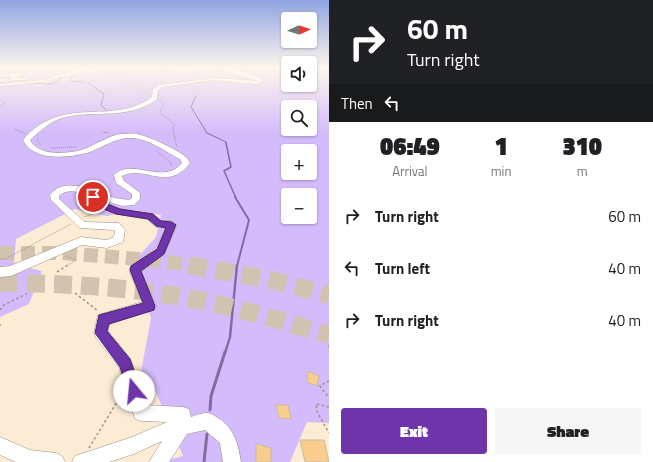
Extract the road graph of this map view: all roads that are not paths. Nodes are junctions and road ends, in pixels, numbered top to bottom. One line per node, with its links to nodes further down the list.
1 (156, 90): 2 (street)
2 (96, 193): 3 (street); 4 (street)
3 (0, 272)
4 (182, 427): 6 (street); 8 (street); 9 (street)
5 (0, 446): 7 (street)
6 (85, 456)
7 (56, 462)
8 (158, 462)
9 (232, 462)

